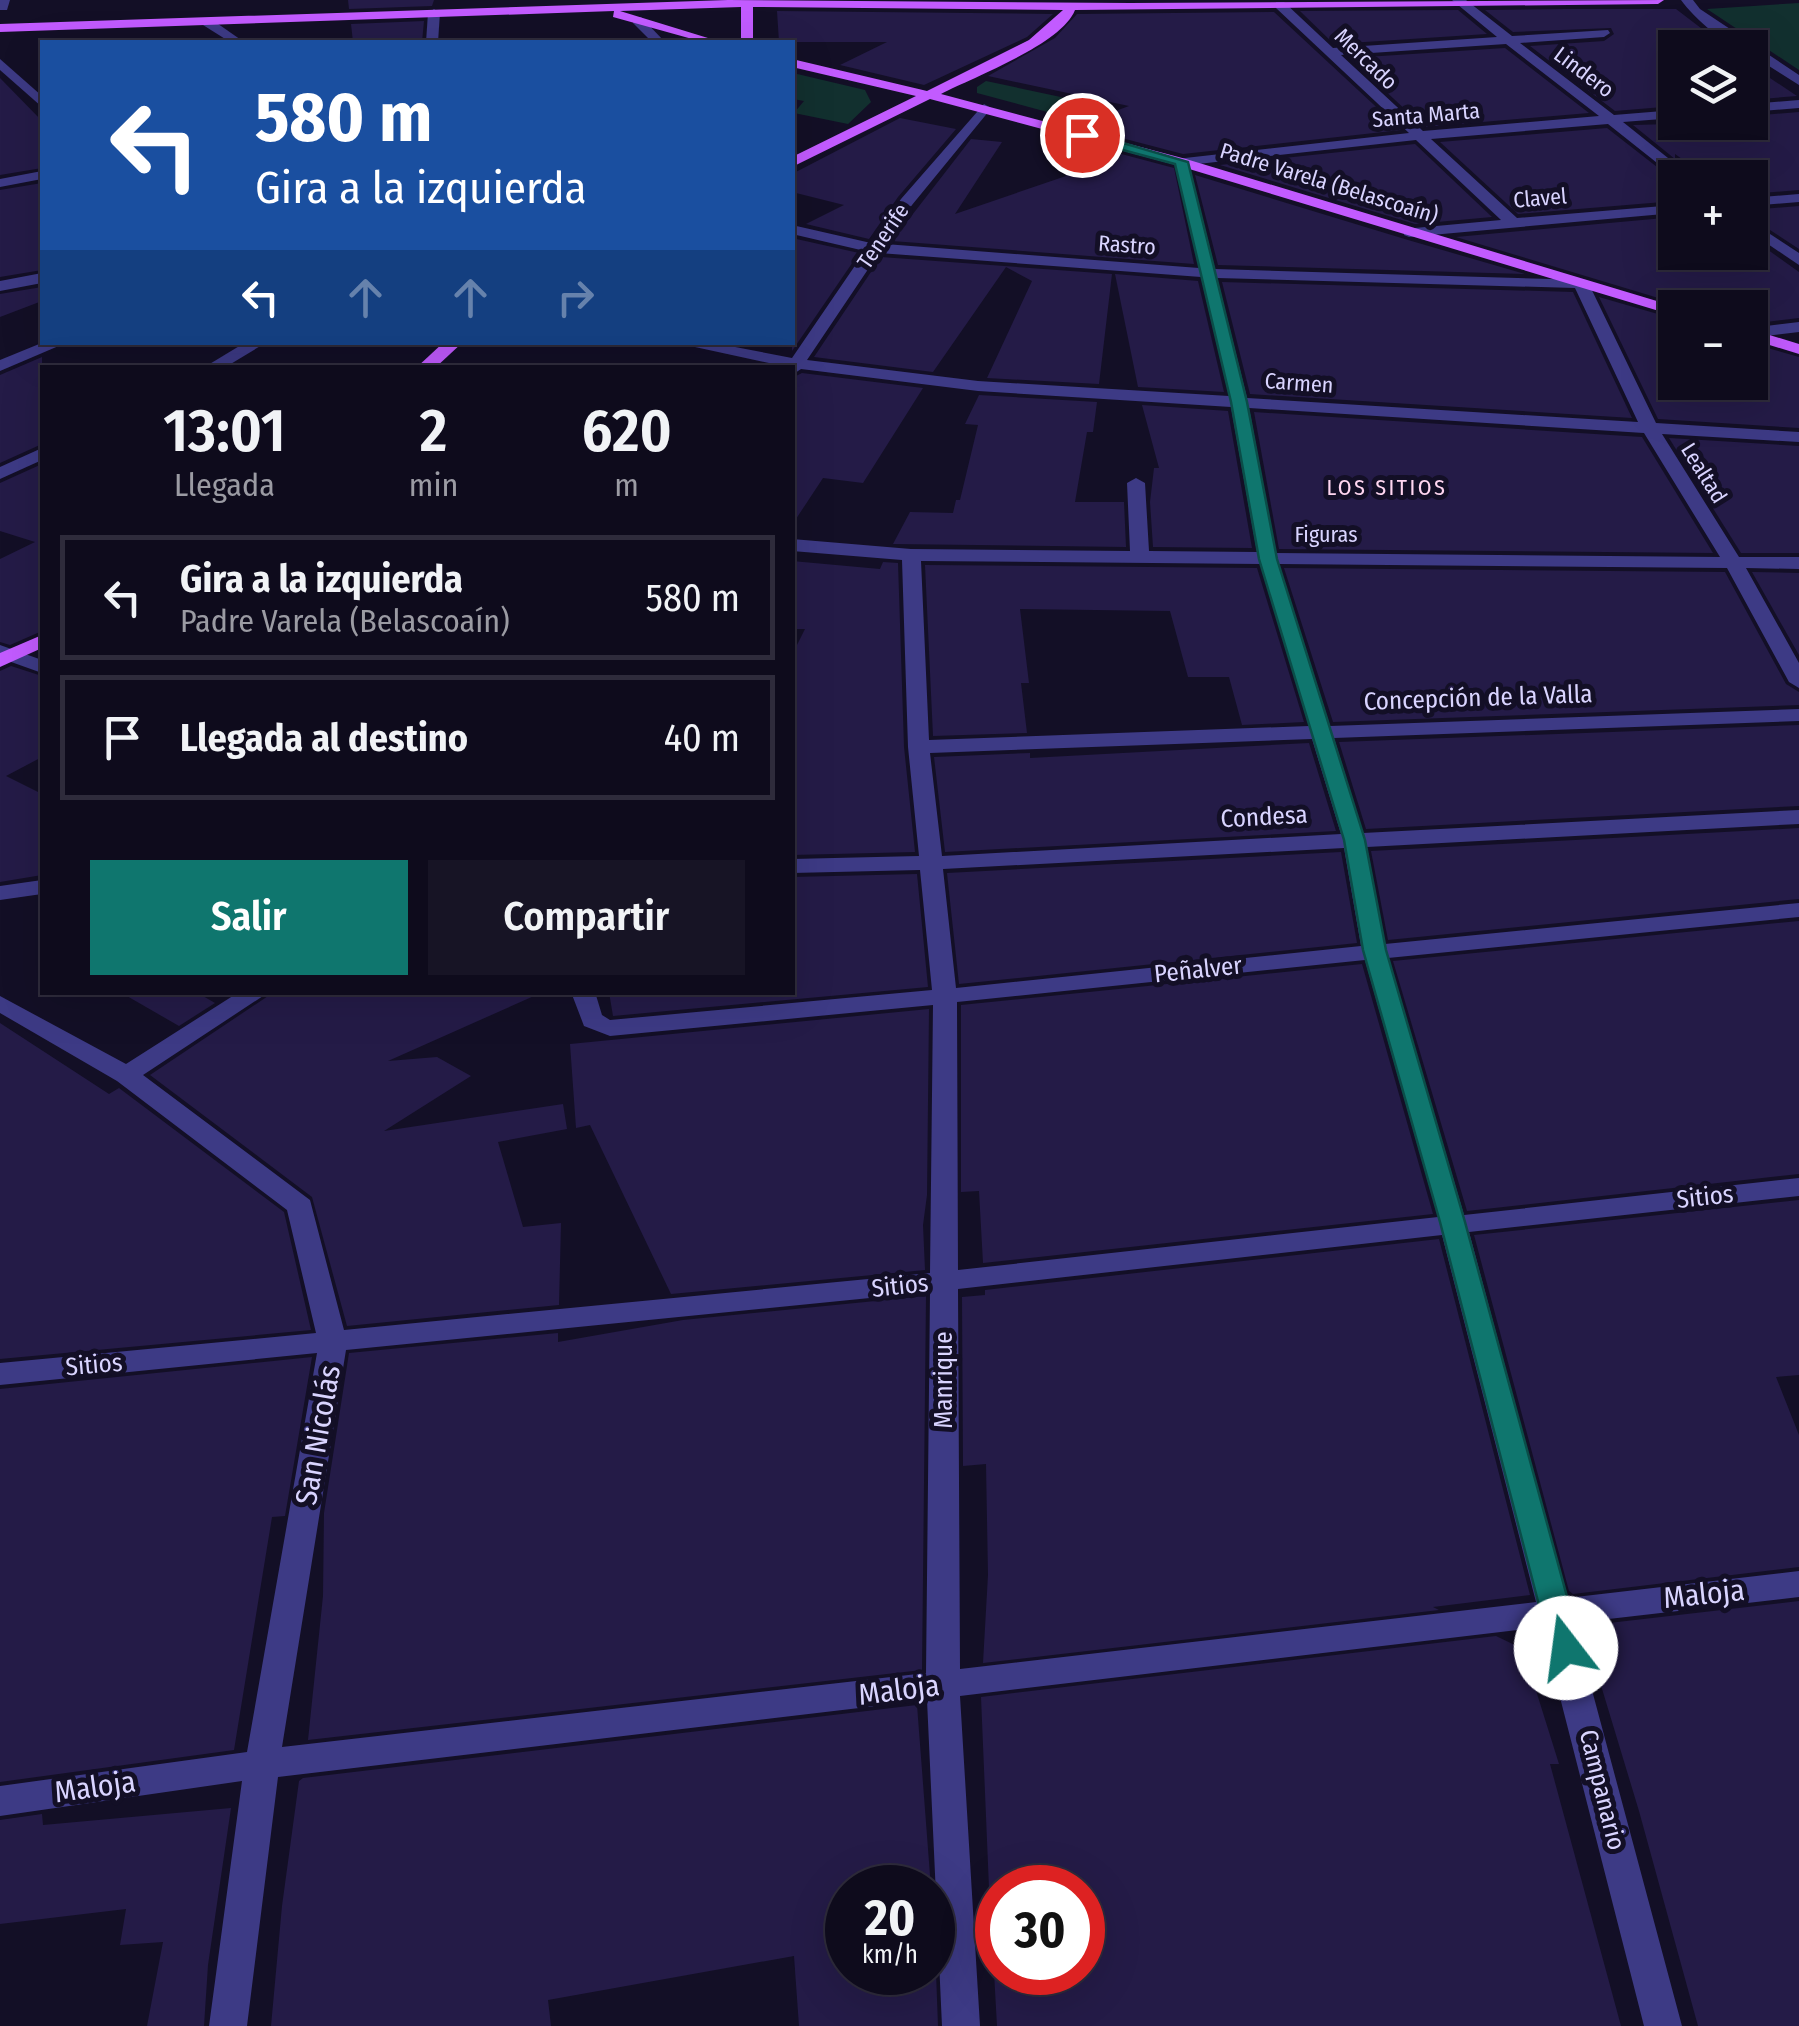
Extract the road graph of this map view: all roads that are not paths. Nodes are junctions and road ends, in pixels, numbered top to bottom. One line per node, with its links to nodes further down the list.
1 (566, 0): 12 (main road)
2 (1658, 0): 4 (main road)
3 (1687, 0): 17 (street)
4 (1460, 1): 7 (main road); 19 (street, Lindero)
5 (710, 2): 6 (main road); 11 (main road); 24 (main road)
6 (747, 2): 8 (main road); 25 (main road)
7 (1345, 2): 10 (main road)
8 (1072, 3): 9 (main road); 35 (main road)
9 (1224, 3): 10 (main road)
10 (1280, 5): 26 (street, Mercado)
11 (593, 8): 12 (main road); 14 (main road)
12 (454, 13): 13 (main road)
13 (434, 14): 15 (main road); 21 (street)
14 (637, 20): 22 (street); 23 (main road)
15 (207, 22): 16 (main road); 20 (street)
16 (0, 28)
17 (1722, 30)
18 (1604, 33): 19 (street)
19 (1504, 39): 26 (street); 41 (street, Lindero)
20 (235, 40)
21 (432, 40)
22 (656, 40)
23 (709, 40)
24 (716, 40)
25 (748, 40)
26 (1330, 52): 43 (street, Mercado)
27 (1768, 61): 31 (street)
28 (0, 62): 33 (street)
29 (795, 64): 32 (main road, Padre Varela (Belascoaín))
30 (40, 81): 33 (street)
31 (1799, 81)
32 (864, 82): 35 (main road, Padre Varela (Belascoaín)); 42 (main road)
33 (24, 84): 34 (street); 36 (street)
34 (0, 88)
35 (928, 94): 39 (main road, Padre Varela (Belascoaín)); 42 (main road)
36 (40, 101)
37 (1799, 104): 38 (street)
38 (1768, 107)
39 (984, 108): 46 (main road, Padre Varela (Belascoaín)); 56 (street, Tenerife)
40 (1658, 115): 41 (street, Santa Marta)
41 (1609, 119): 43 (street, Santa Marta); 44 (street, Lindero)
42 (877, 120): 45 (main road)
43 (1416, 136): 46 (street, Santa Marta); 52 (street, Mercado)
44 (1663, 160)
45 (795, 161)
46 (1181, 162): 54 (main road, Padre Varela (Belascoaín)); 58 (street, Campanario)
47 (40, 177): 48 (street)
48 (0, 183)
49 (1799, 198): 50 (street)
50 (1768, 201)
51 (1658, 210): 52 (street, Clavel)
52 (1513, 222): 54 (street, Clavel)
53 (795, 230): 56 (street, Rastro)
54 (1409, 232): 60 (main road, Padre Varela (Belascoaín))
55 (1768, 238): 57 (street)
56 (874, 248): 58 (street, Rastro); 75 (street, Tenerife)
57 (1799, 260)
58 (1206, 273): 60 (street, Rastro); 76 (street, Campanario)
59 (40, 278): 61 (street)
60 (1581, 283): 62 (main road, Padre Varela (Belascoaín)); 77 (street, Lealtad)
61 (0, 286)
62 (1658, 306)
63 (1799, 327): 64 (street)
64 (1768, 331)
65 (1768, 340): 70 (main road)
66 (52, 345): 74 (street)
67 (253, 345): 71 (street)
68 (451, 345): 72 (main road)
69 (694, 345): 73 (street, Carmen)
70 (1799, 350)
71 (217, 365)
72 (428, 365)
73 (786, 365)
74 (0, 366)
75 (795, 367): 76 (street, Carmen)
76 (1239, 402): 77 (street, Carmen); 86 (street, Campanario)
77 (1650, 428): 78 (street, Carmen); 87 (street, Lealtad)
78 (1799, 436)
79 (0, 459): 80 (street)
80 (33, 464): 81 (street)
81 (0, 474)
82 (1136, 484): 85 (street)
83 (795, 545): 84 (street, Figuras)
84 (912, 555): 85 (street, Figuras); 95 (street, Manrique)
85 (1140, 558): 86 (street, Figuras)
86 (1268, 559): 87 (street, Figuras); 94 (street, Campanario)
87 (1733, 562): 88 (street, Figuras); 92 (street, Lealtad)
88 (1799, 563)
89 (40, 643): 90 (main road)
90 (4, 656): 91 (street)
91 (40, 666)
92 (1799, 682)
93 (1799, 714): 94 (street, Concepción de la Valla)
94 (1320, 730): 95 (street, Concepción de la Valla); 97 (street, Campanario)
95 (920, 747): 98 (street, Manrique)
96 (1799, 818): 97 (street, Condesa)
97 (1354, 840): 98 (street, Condesa); 103 (street, Campanario)
98 (933, 863): 99 (street, Condesa); 106 (street, Manrique)
99 (795, 866)
100 (40, 887): 101 (street)
101 (0, 893)
102 (1799, 910): 103 (street, Peñalver)
103 (1374, 950): 106 (street, Peñalver); 110 (street, Campanario)
104 (252, 995): 108 (street)
105 (584, 995): 106 (street, Peñalver)
106 (945, 998): 111 (street, Manrique)
107 (0, 1003): 108 (street, San Nicolás)
108 (126, 1076): 112 (street, San Nicolás)
109 (1799, 1187): 110 (street, Sitios)
110 (1453, 1222): 111 (street, Sitios); 115 (street, Campanario)
111 (944, 1281): 112 (street, Sitios); 116 (street, Manrique)
112 (334, 1343): 113 (street, Sitios); 117 (street, San Nicolás)
113 (0, 1374)
114 (1799, 1584): 115 (street, Maloja)
115 (1556, 1610): 116 (street, Maloja); 121 (street, Campanario)
116 (943, 1685): 117 (street, Maloja); 120 (street, Manrique)
117 (262, 1764): 118 (street, Maloja); 119 (street, San Nicolás)
118 (0, 1801)
119 (228, 2026)
120 (960, 2026)
121 (1663, 2026)

